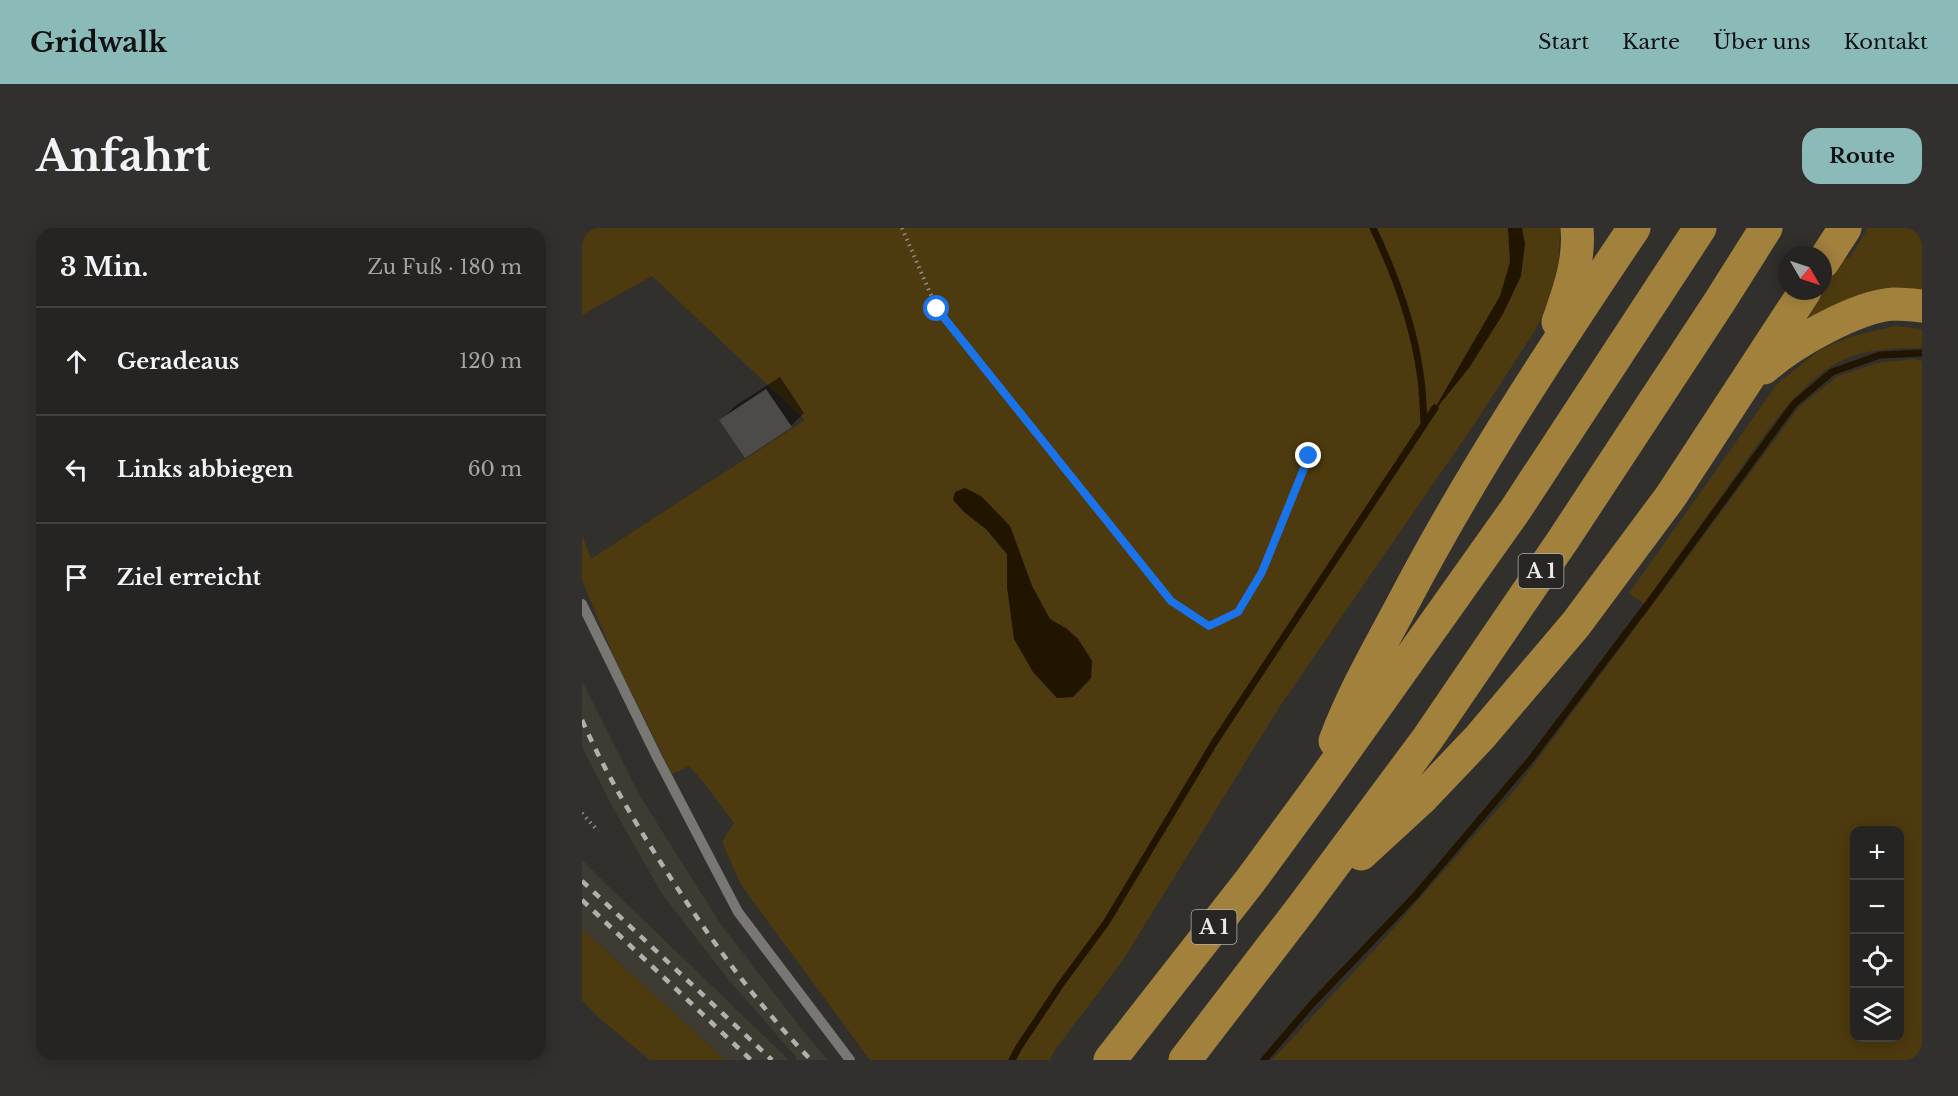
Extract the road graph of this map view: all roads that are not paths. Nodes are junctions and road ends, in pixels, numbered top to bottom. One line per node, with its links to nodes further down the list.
1 (1577, 228): 9 (highway)
2 (1634, 228): 9 (highway)
3 (1700, 228): 12 (highway, A 1)
4 (1766, 228): 13 (highway, A 1)
5 (1845, 228): 6 (highway)
6 (1832, 248)
7 (1799, 300): 10 (highway)
8 (1922, 306): 10 (highway)
9 (1543, 364): 12 (highway)
10 (1735, 400): 13 (highway)
11 (582, 603): 14 (lane)
12 (1316, 791): 15 (highway, A 1)
13 (1304, 906): 16 (highway, A 1)
14 (850, 1060)
15 (1110, 1060)
16 (1185, 1060)

